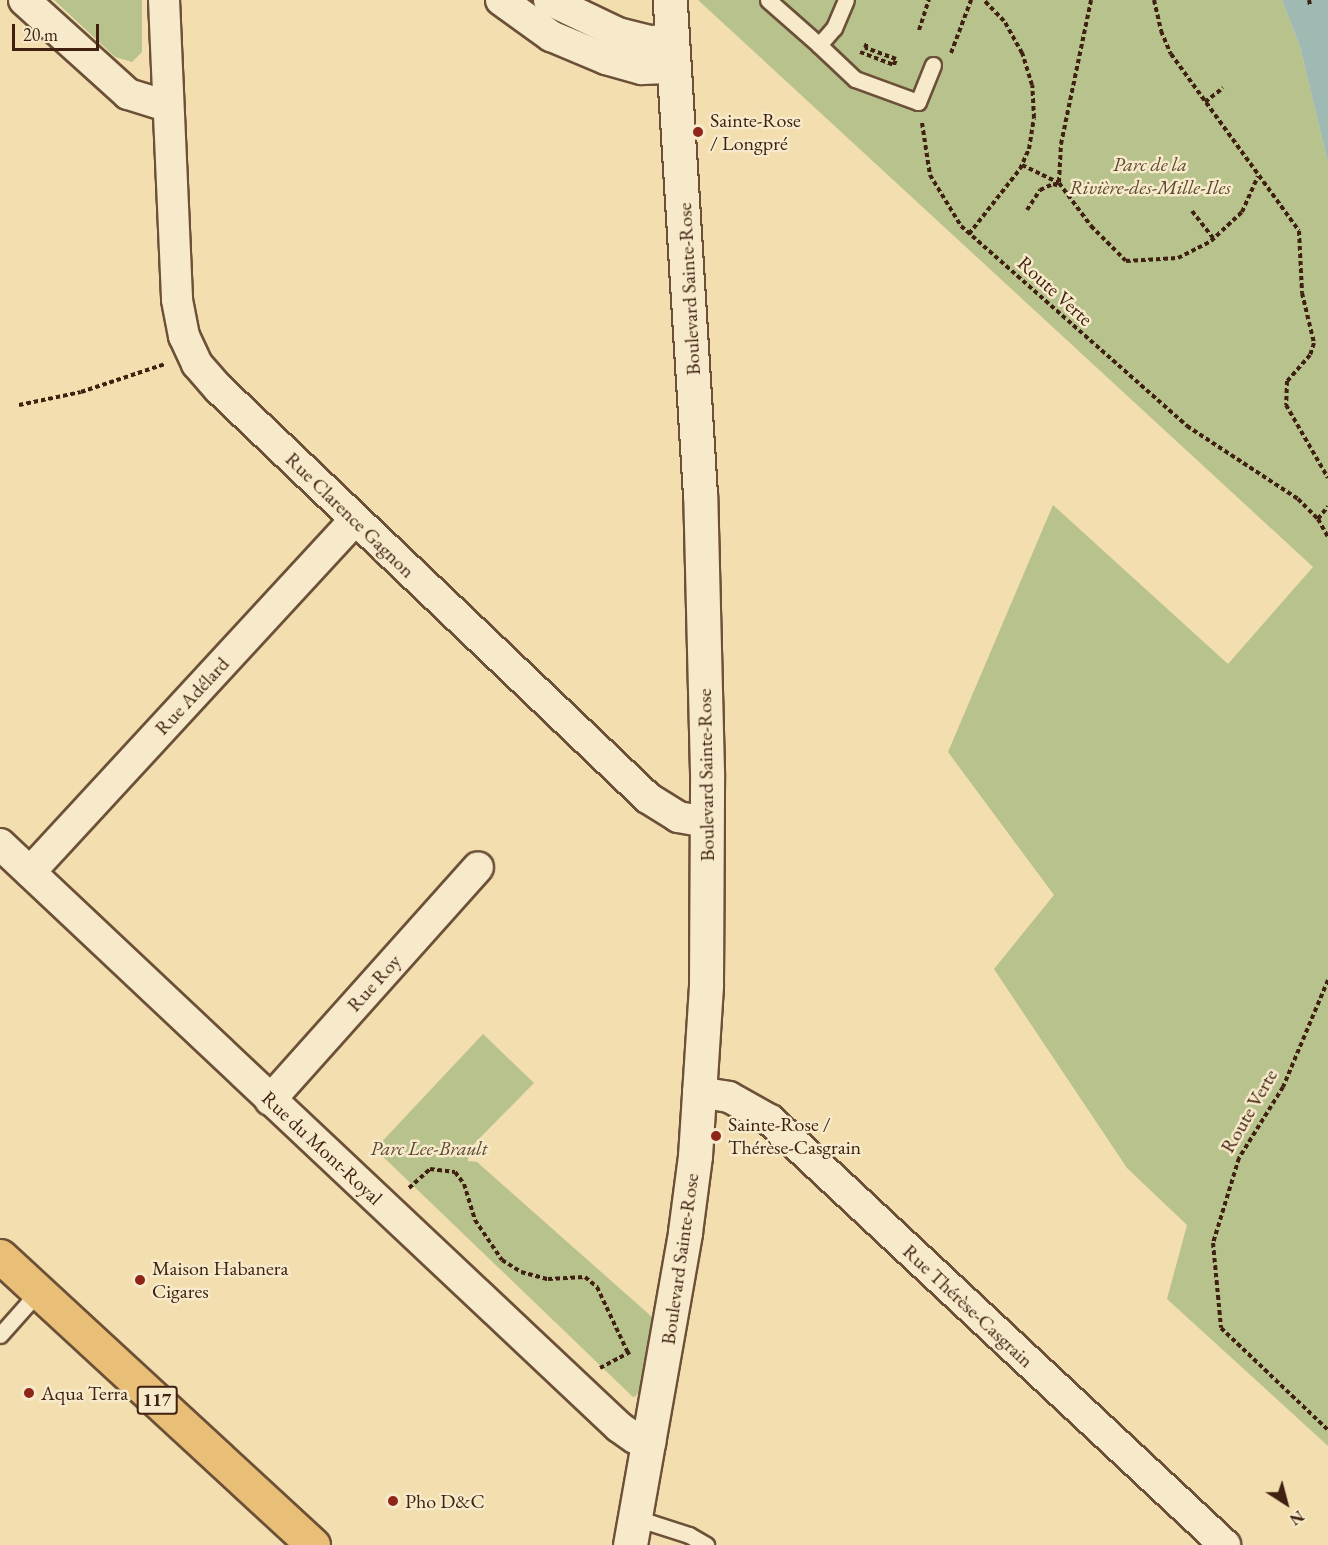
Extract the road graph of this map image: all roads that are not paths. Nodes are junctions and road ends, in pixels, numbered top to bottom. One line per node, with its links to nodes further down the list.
1 (24, 0): 11 (street)
2 (164, 0): 11 (street, Rue Clarence Gagnon)
3 (501, 0): 9 (street)
4 (549, 0): 9 (street)
5 (670, 0): 9 (street, Boulevard Sainte-Rose)
6 (768, 0): 8 (lane)
7 (846, 0): 8 (lane)
8 (819, 45): 10 (lane)
9 (674, 54): 13 (street, Boulevard Sainte-Rose)
10 (933, 65)
11 (167, 106): 12 (street, Rue Clarence Gagnon)
12 (355, 520): 13 (street, Rue Clarence Gagnon); 16 (street, Rue Adélard)
13 (707, 822): 17 (street, Boulevard Sainte-Rose)
14 (0, 844): 16 (street, Rue du Mont-Royal)
15 (478, 867): 18 (street, Rue Roy)
16 (30, 872): 18 (street, Rue du Mont-Royal)
17 (698, 1092): 22 (street, Boulevard Sainte-Rose); 26 (street, Rue Thérèse-Casgrain)
18 (270, 1100): 22 (street, Rue du Mont-Royal)
19 (0, 1256): 20 (main road, 117)
20 (39, 1291): 21 (lane); 24 (main road, 117)
21 (0, 1335)
22 (650, 1442): 23 (street, Boulevard Sainte-Rose)
23 (633, 1532): 25 (lane)
24 (313, 1545)
25 (706, 1545)
26 (1225, 1545)

